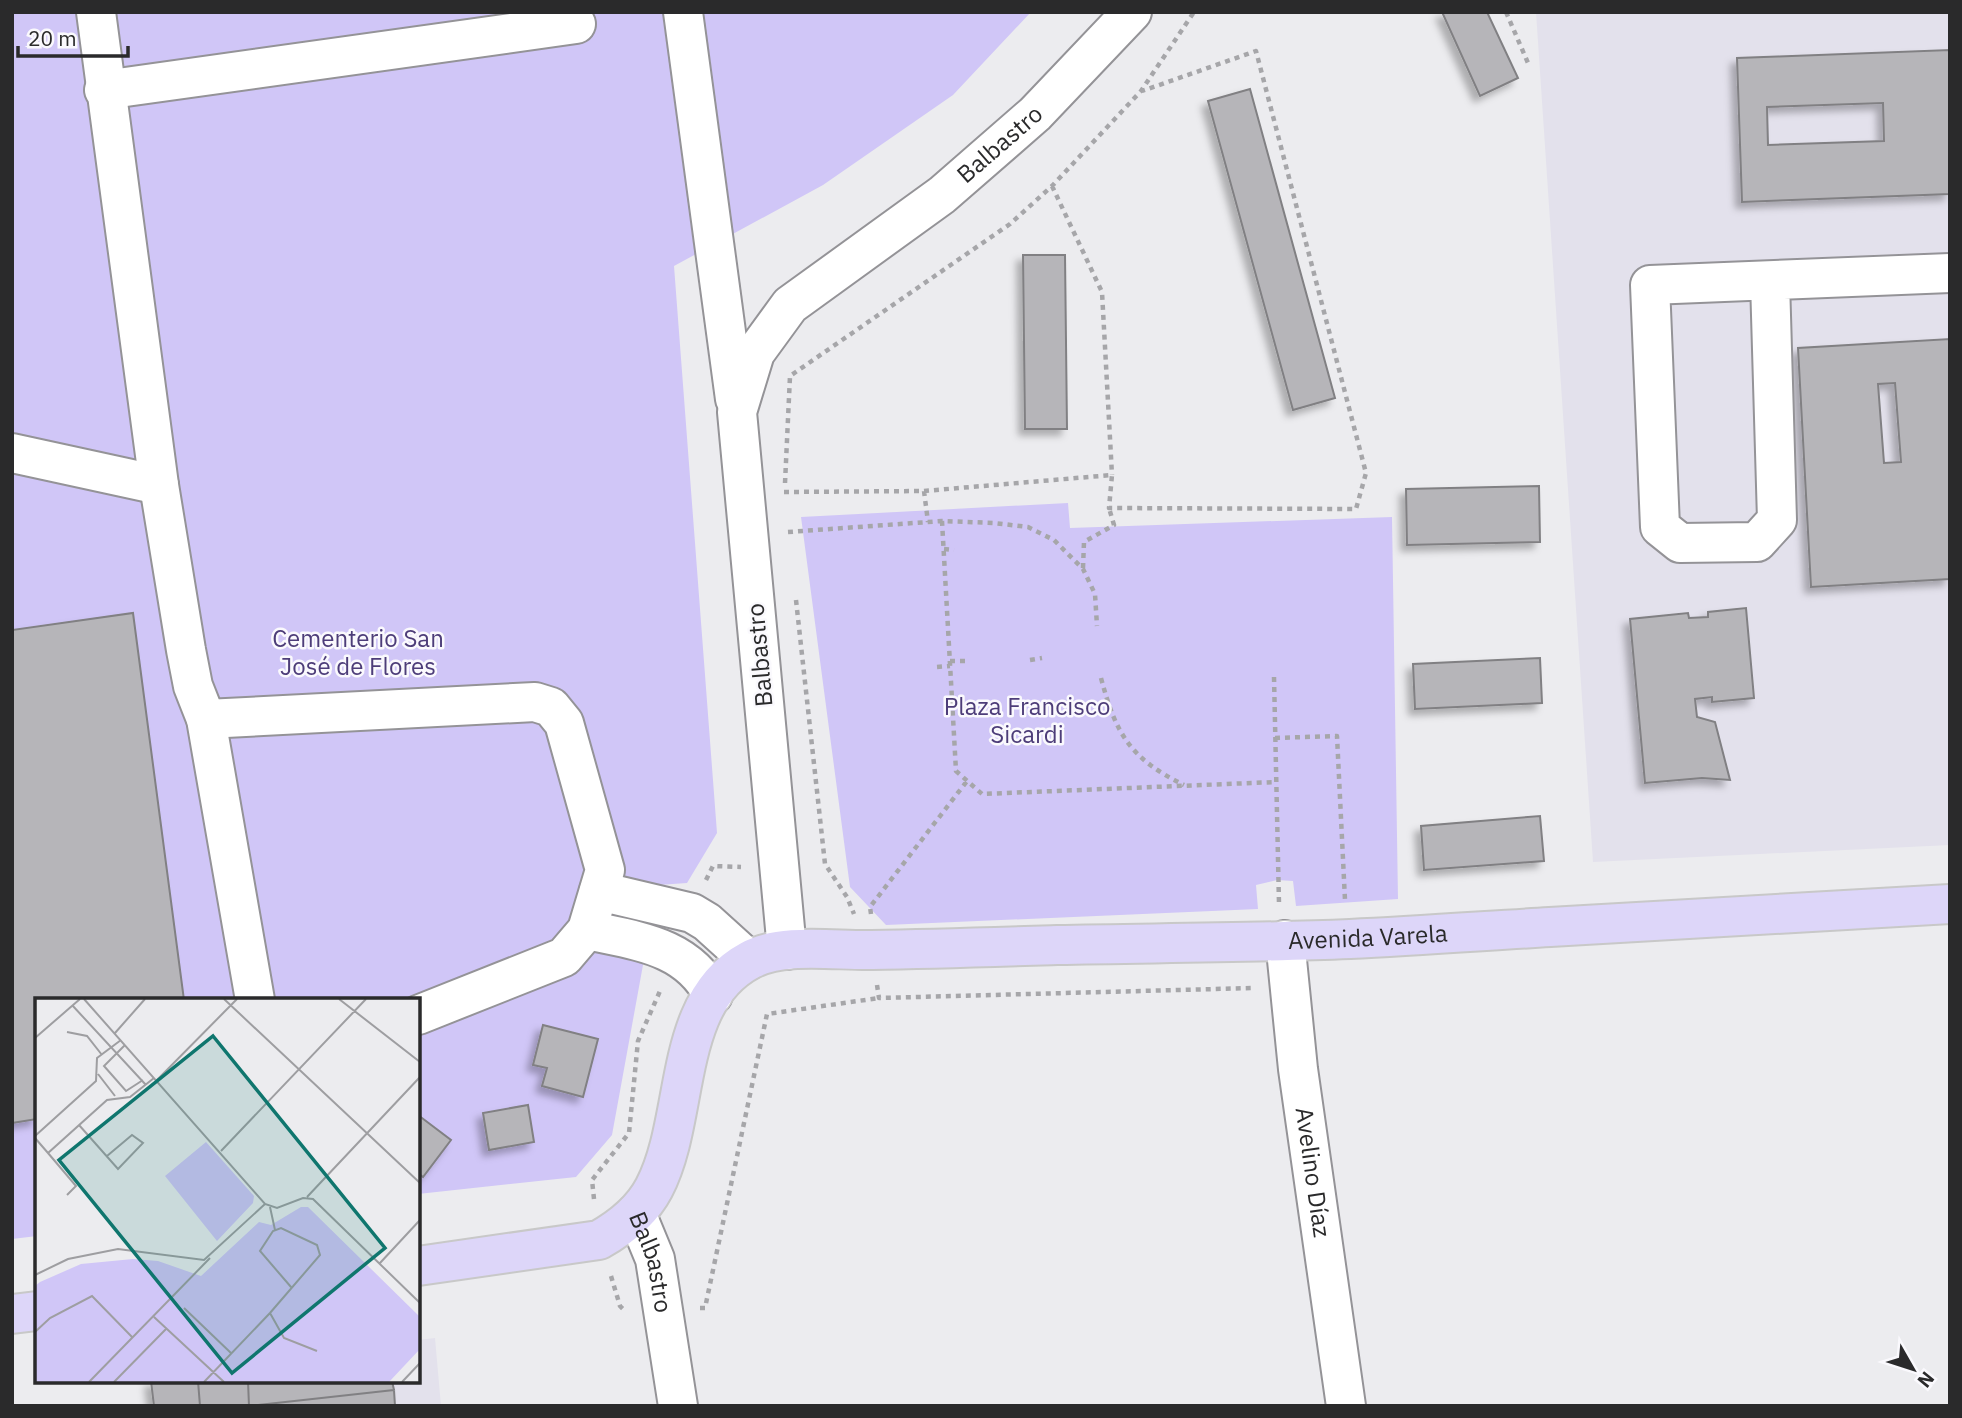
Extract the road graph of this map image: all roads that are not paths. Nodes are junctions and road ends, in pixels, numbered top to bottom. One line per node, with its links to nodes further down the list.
1 (96, 12): 5 (street)
2 (683, 12): 8 (street)
3 (1132, 12): 8 (street, Balbastro)
4 (576, 24): 5 (street)
5 (104, 90): 10 (street)
6 (1950, 274): 7 (street)
7 (1770, 281): 7 (street)
8 (737, 412): 16 (street, Balbastro)
9 (12, 453): 10 (street)
10 (159, 485): 11 (street)
11 (206, 719): 12 (street); 19 (street)
12 (599, 891): 14 (street); 17 (street)
13 (1950, 904): 15 (main road, Avenida Varela)
14 (587, 930): 18 (street); 20 (street)
15 (1285, 940): 16 (main road, Avenida Varela); 26 (street, Avelino Díaz)
16 (787, 950): 17 (main road, Balbastro)
17 (749, 960): 18 (main road, Balbastro)
18 (713, 995): 21 (main road, Balbastro)
19 (255, 998)
20 (420, 1014)
21 (636, 1213): 22 (main road); 25 (street, Balbastro)
22 (420, 1266)
23 (35, 1311): 24 (main road)
24 (12, 1314)
25 (678, 1406)
26 (1346, 1406)

